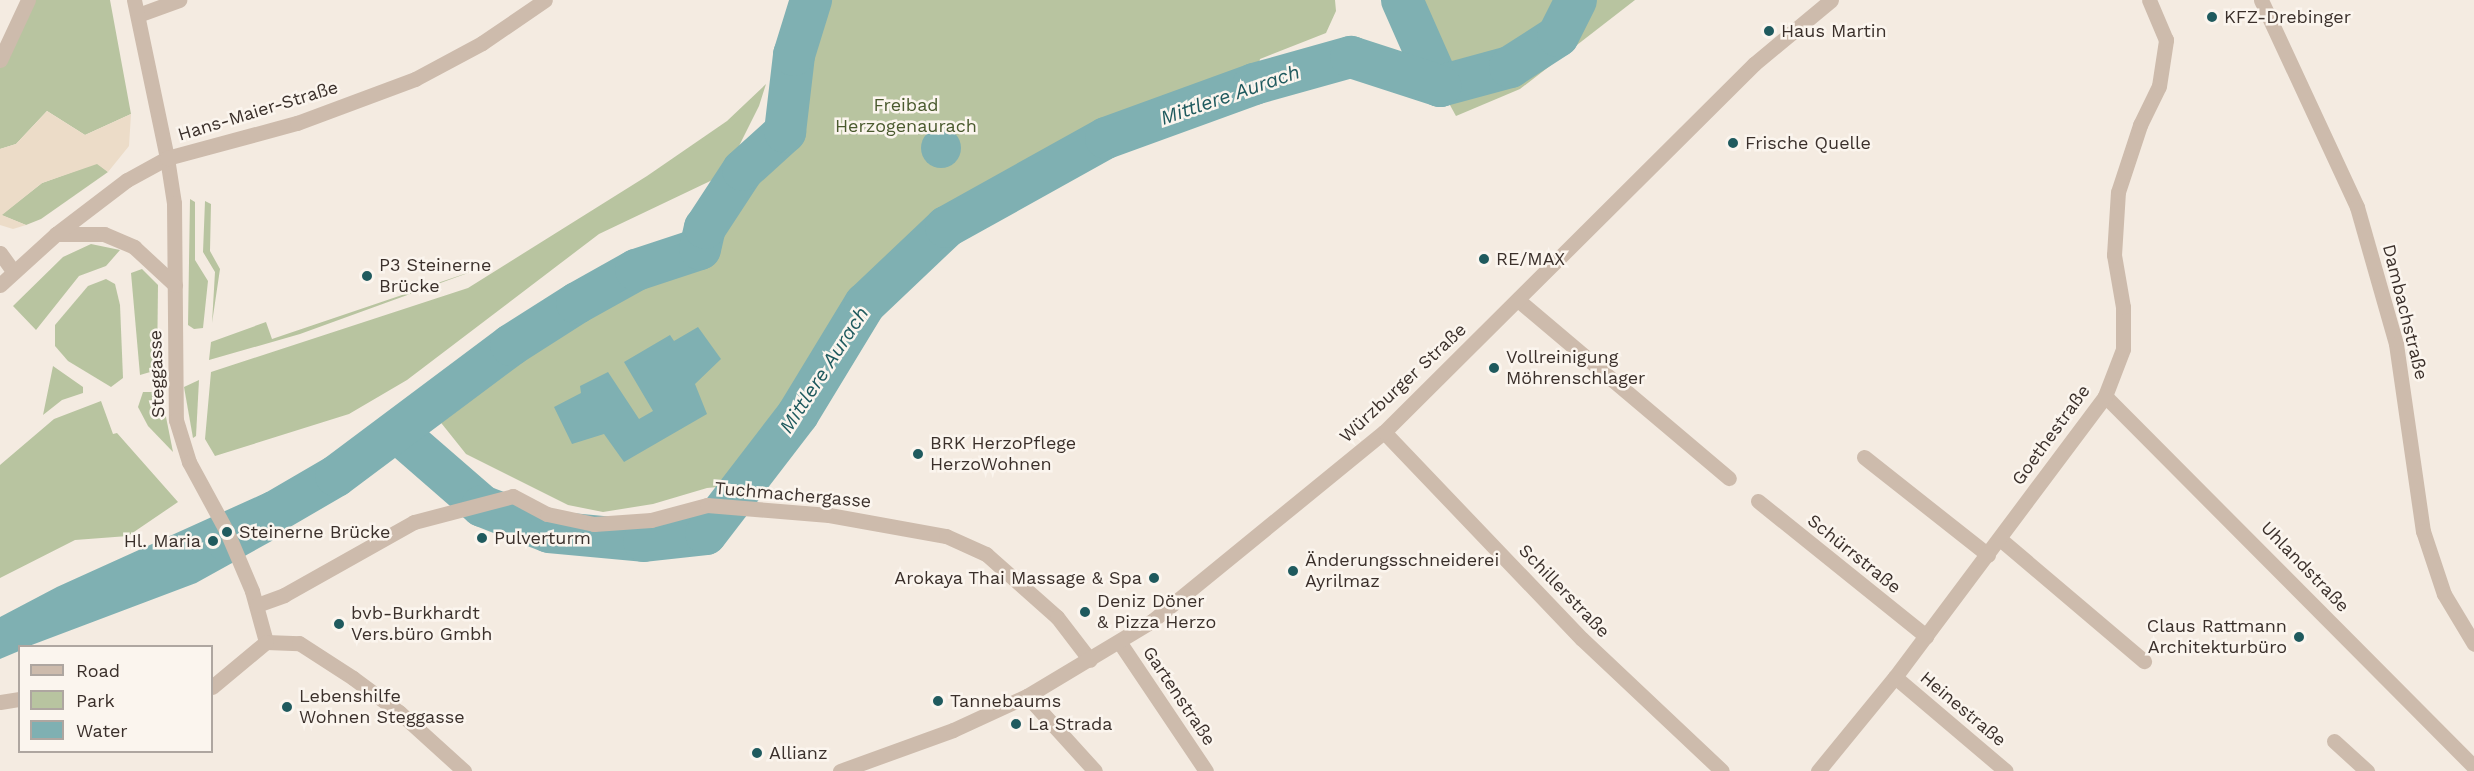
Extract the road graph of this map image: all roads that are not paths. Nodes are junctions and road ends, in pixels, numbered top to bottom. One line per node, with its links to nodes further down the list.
1 (28, 0): 9 (street)
2 (134, 0): 8 (street, Steggasse)
3 (179, 0): 8 (street)
4 (544, 0): 10 (street, Hans-Maier-Straße)
5 (1831, 0): 16 (street, Würzburger Straße)
6 (2149, 0): 17 (street, Goethestraße)
7 (2261, 0): 28 (street, Dambachstraße)
8 (138, 15): 10 (street, Steggasse)
9 (0, 60)
10 (167, 158): 11 (street, Hans-Maier-Straße); 15 (street, Steggasse)
11 (56, 234): 13 (street, Hans-Maier-Straße); 15 (street)
12 (0, 253): 13 (street)
13 (13, 271): 14 (street, Hans-Maier-Straße)
14 (0, 285)
15 (175, 285): 24 (street, Steggasse)
16 (1518, 300): 18 (street, Würzburger Straße); 20 (street)
17 (2105, 396): 22 (street, Goethestraße); 37 (street, Uhlandstraße)
18 (1384, 432): 27 (street, Würzburger Straße); 42 (street, Schillerstraße)
19 (1864, 457): 23 (street)
20 (1729, 478)
21 (1758, 501): 25 (street, Schürrstraße)
22 (2000, 539): 23 (street, Goethestraße); 30 (street)
23 (1988, 555): 25 (street, Goethestraße)
24 (255, 598): 26 (street, Steggasse); 29 (street, Tuchmachergasse)
25 (1926, 636): 31 (street, Goethestraße)
26 (266, 642): 32 (street); 38 (street)
27 (1120, 643): 29 (street, Würzburger Straße); 41 (street, Gartenstraße)
28 (2474, 644)
29 (1090, 660): 33 (street, Würzburger Straße)
30 (2144, 661)
31 (1895, 677): 43 (street, Goethestraße); 44 (street, Heinestraße)
32 (213, 686)
33 (1027, 696): 39 (street, Würzburger Straße); 40 (street)
34 (18, 699): 35 (street)
35 (0, 702)
36 (2334, 741): 45 (street)
37 (2474, 767)
38 (464, 771)
39 (840, 771)
40 (1095, 771)
41 (1206, 771)
42 (1722, 771)
43 (1818, 771)
44 (2006, 771)
45 (2367, 771)

